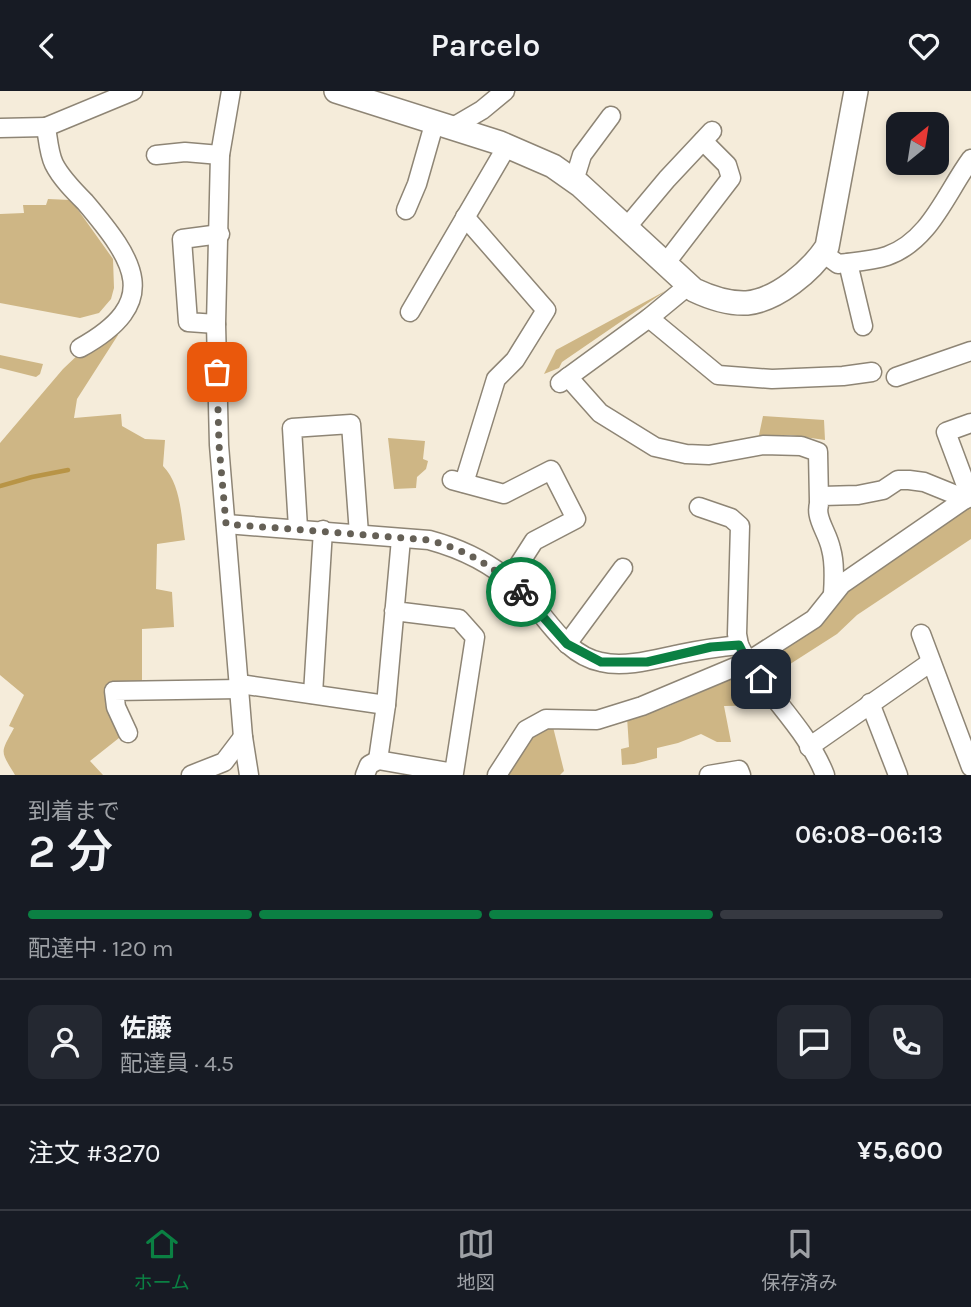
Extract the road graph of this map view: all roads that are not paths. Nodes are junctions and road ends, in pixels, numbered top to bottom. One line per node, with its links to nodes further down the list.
1 (133, 91): 8 (street)
2 (231, 91): 12 (street)
3 (336, 91): 7 (street)
4 (505, 91): 7 (street)
5 (856, 91): 19 (street)
6 (611, 116): 14 (street)
7 (444, 124): 10 (street); 15 (street)
8 (46, 127): 9 (street); 27 (street)
9 (0, 128)
10 (507, 145): 14 (street); 16 (street)
11 (156, 155): 12 (street)
12 (220, 155): 18 (street)
13 (971, 159): 20 (street)
14 (574, 181): 17 (street)
15 (406, 210)
16 (465, 217): 23 (street); 41 (street)
17 (626, 228): 21 (street); 21 (street)
18 (220, 234): 25 (street); 25 (street)
19 (822, 253): 20 (street); 22 (street)
20 (848, 263): 26 (street)
21 (665, 264): 22 (street)
22 (689, 285): 24 (street)
23 (410, 312)
24 (649, 318): 29 (street); 33 (street)
25 (216, 324): 35 (street)
26 (863, 326)
27 (80, 348)
28 (971, 351): 30 (street)
29 (872, 372)
30 (896, 377)
31 (971, 423): 32 (street)
32 (969, 496): 33 (street); 42 (street)
33 (819, 501): 42 (street)
34 (699, 507): 46 (street)
35 (226, 524): 36 (street); 48 (street)
36 (298, 529): 37 (street); 38 (street)
37 (323, 530): 38 (street); 49 (street)
38 (359, 534): 39 (street)
39 (401, 539): 41 (street); 43 (street)
40 (623, 568): 45 (street)
41 (509, 580): 45 (street)
42 (833, 594): 46 (street)
43 (394, 611): 51 (street); 55 (street)
44 (921, 634): 47 (street)
45 (567, 644): 46 (street)
46 (743, 653): 54 (street); 60 (street)
47 (931, 662): 50 (street); 56 (street)
48 (240, 686): 49 (street); 52 (street); 53 (street)
49 (313, 694): 51 (street)
50 (870, 703): 54 (street); 64 (street)
51 (386, 705): 55 (street)
52 (128, 733)
53 (243, 737): 57 (street); 58 (street)
54 (809, 747): 63 (street)
55 (378, 759): 59 (street)
56 (971, 767)
57 (191, 775)
58 (249, 775)
59 (365, 775)
60 (497, 775)
61 (709, 775): 62 (street)
62 (741, 775)
63 (825, 775)
64 (898, 775)

